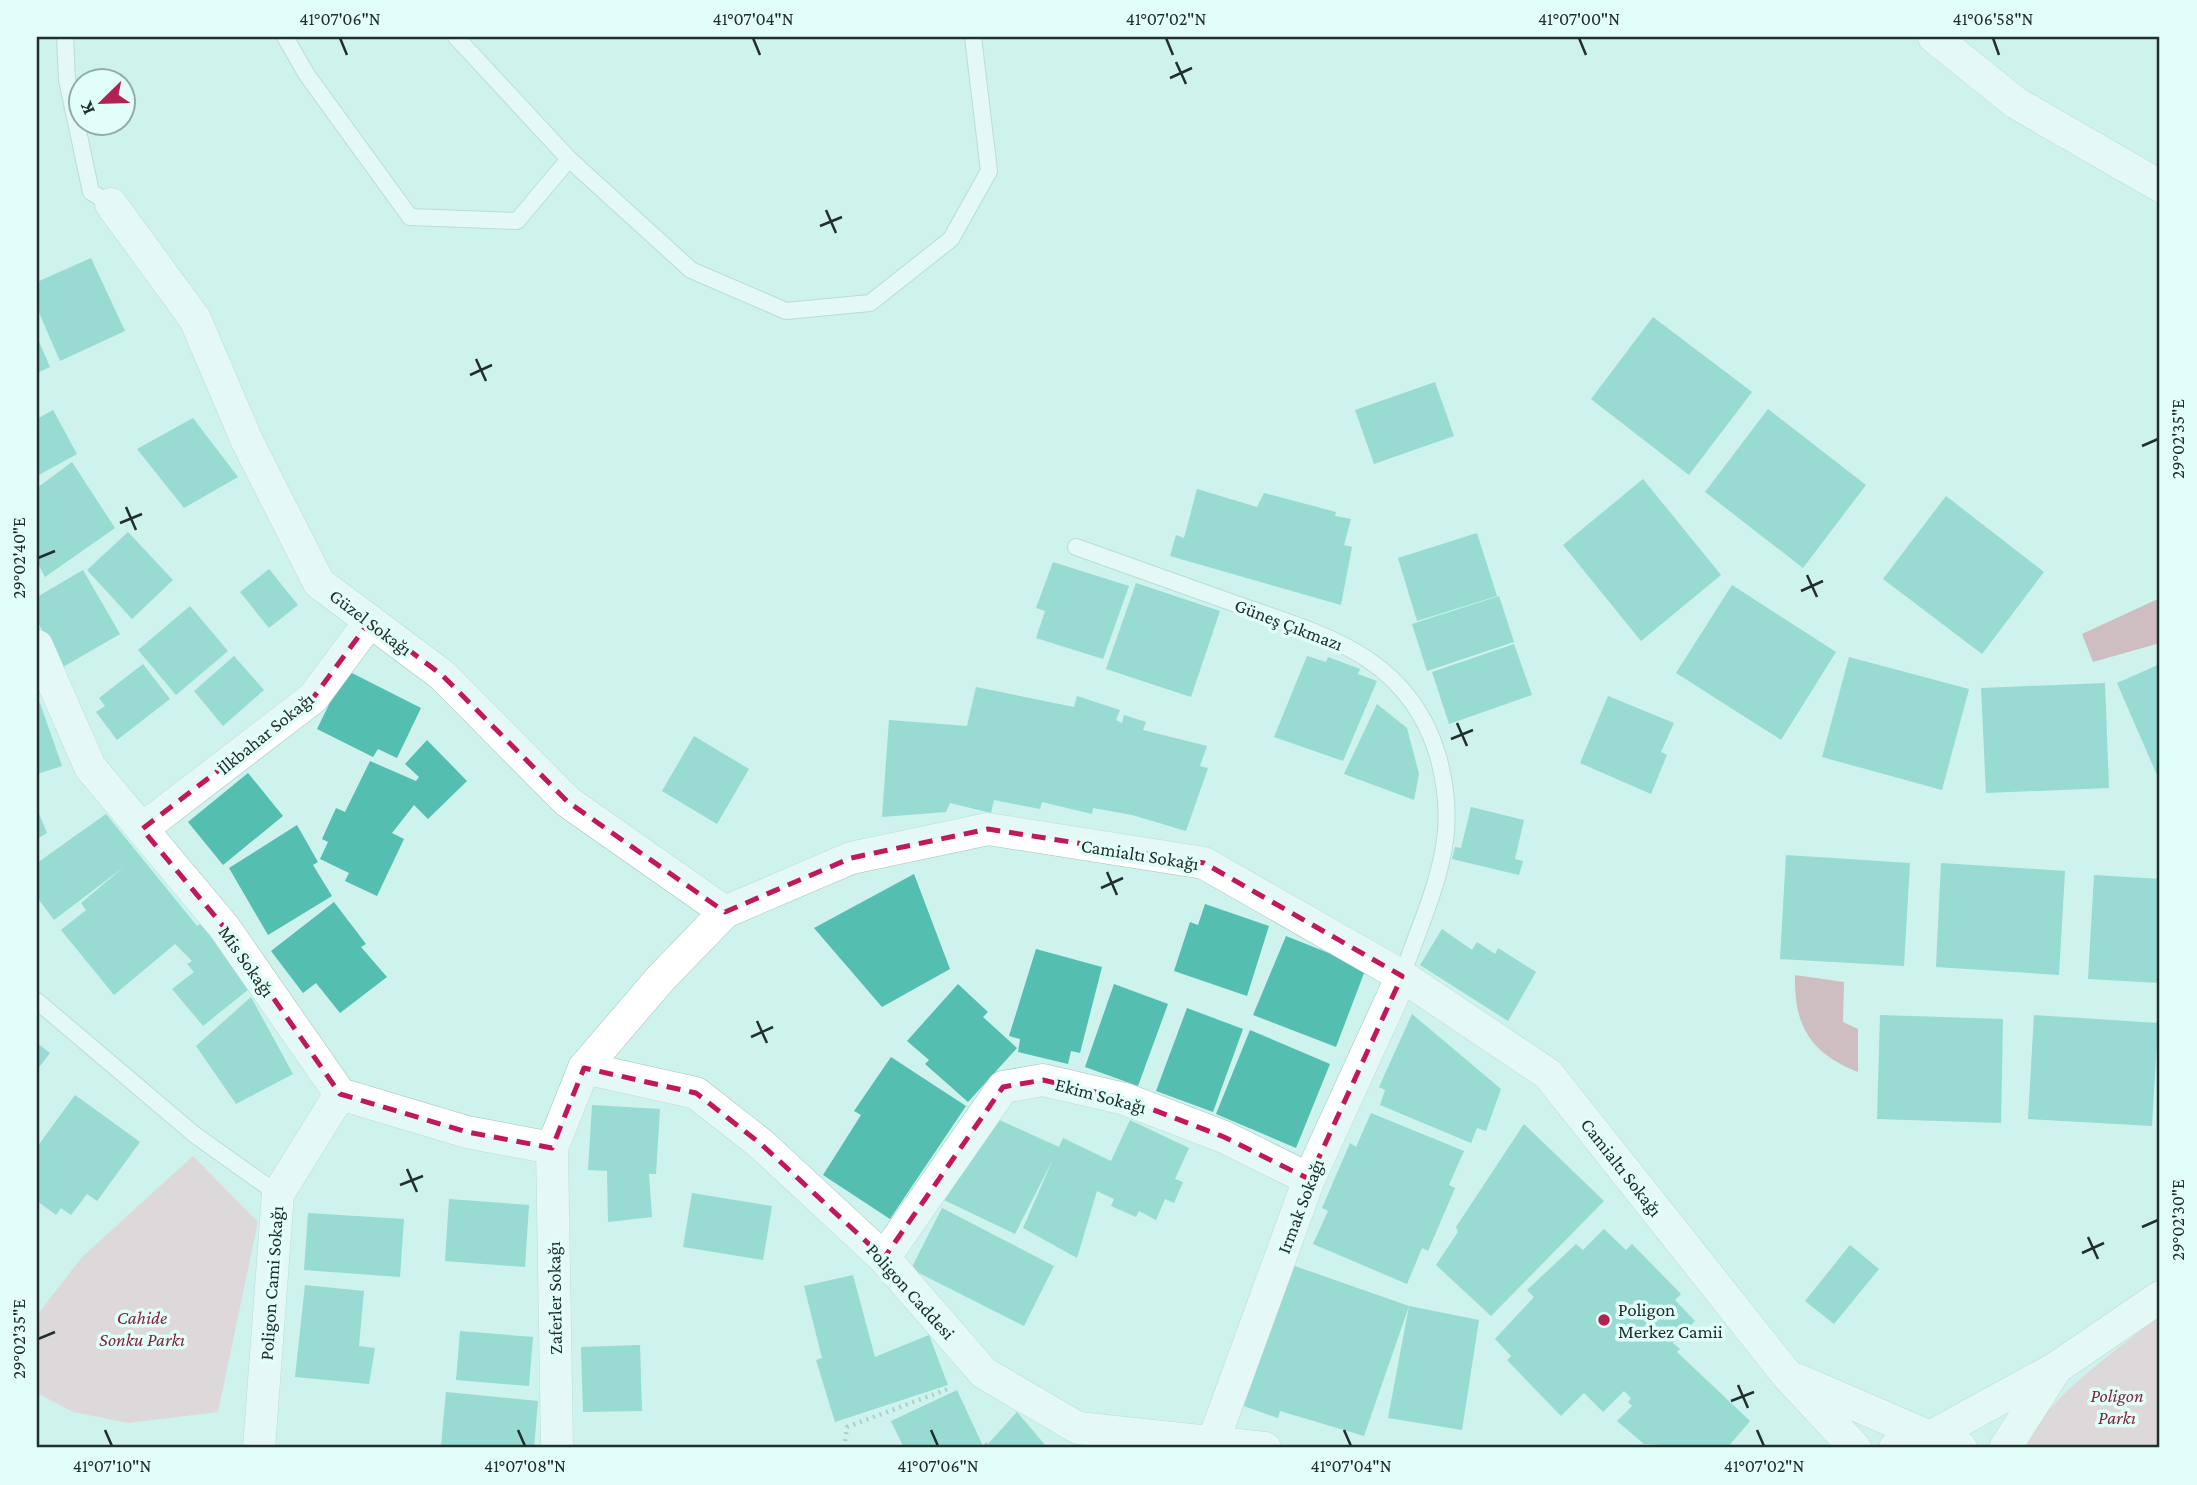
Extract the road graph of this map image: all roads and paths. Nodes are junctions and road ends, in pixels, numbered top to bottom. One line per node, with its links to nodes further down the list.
1 (65, 37): 8 (lane)
2 (285, 37): 6 (lane)
3 (456, 37): 6 (lane)
4 (973, 37): 6 (lane)
5 (1934, 37): 7 (street)
6 (569, 159)
7 (2160, 186)
8 (111, 204): 10 (street, Güzel Sokağı)
9 (1076, 547): 14 (lane, Güneş Çıkmazı)
10 (370, 621): 12 (street, İlkbahar Sokağı); 13 (street, Güzel Sokağı)
11 (37, 646): 12 (street, Mis Sokağı)
12 (142, 829): 17 (street, Mis Sokağı)
13 (724, 912): 14 (street, Camialtı Sokağı); 16 (street, Camialtı Sokağı)
14 (1402, 976): 19 (street, Irmak Sokağı); 25 (street, Camialtı Sokağı)
15 (37, 1001): 20 (lane)
16 (584, 1068): 18 (street, Camialtı Sokağı); 21 (street, Poligon Caddesi)
17 (340, 1094): 18 (street); 20 (street, Poligon Cami Sokağı)
18 (552, 1148): 29 (street, Zaferler Sokağı)
19 (1309, 1179): 21 (street, Ekim Sokağı); 27 (street, Irmak Sokağı)
20 (278, 1194): 28 (street, Poligon Cami Sokağı)
21 (884, 1258): 24 (street, Poligon Caddesi)
22 (2160, 1297): 23 (street)
23 (2056, 1368): 26 (street); 35 (street)
24 (984, 1373): 27 (street, Poligon Caddesi); 30 (path)
25 (1787, 1375): 26 (street); 32 (street, Camialtı Sokağı)
26 (1930, 1437): 33 (street); 34 (street)
27 (1213, 1442): 31 (street, Poligon Caddesi)
28 (259, 1448)
29 (557, 1448)
30 (844, 1448)
31 (1265, 1448)
32 (1855, 1448)
33 (1895, 1448)
34 (1961, 1448)
35 (2005, 1448)

